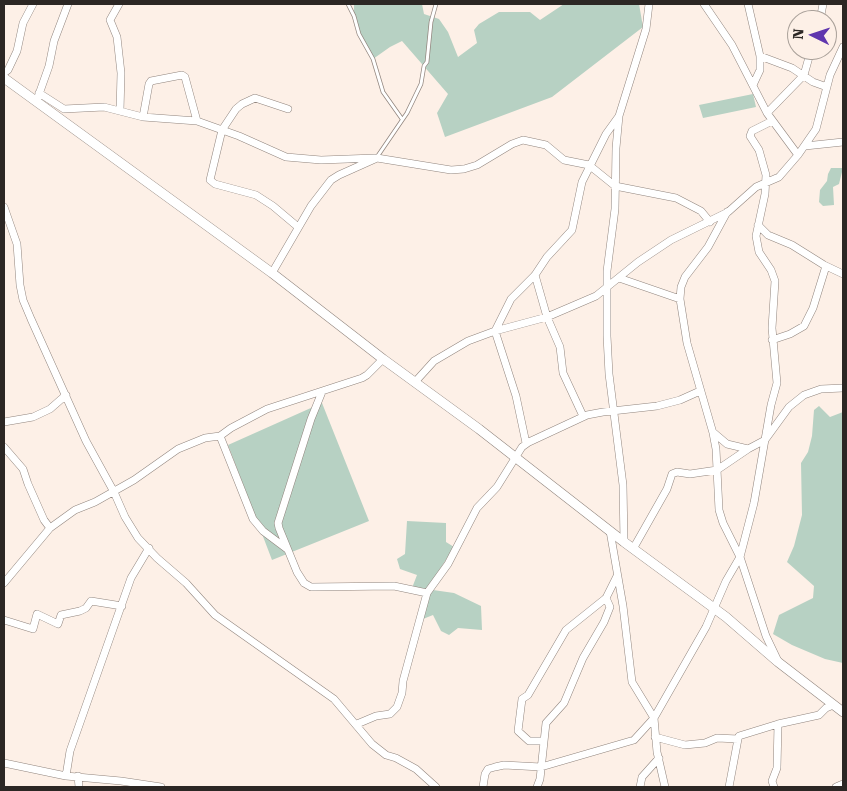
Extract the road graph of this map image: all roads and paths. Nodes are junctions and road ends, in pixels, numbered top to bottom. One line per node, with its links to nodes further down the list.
1 (33, 4): 13 (street)
2 (68, 4): 18 (street)
3 (119, 4): 20 (street)
4 (348, 4): 24 (lane)
5 (436, 4): 24 (lane)
6 (649, 4): 22 (street)
7 (704, 4): 16 (street)
8 (748, 4): 10 (street)
9 (843, 47): 12 (street)
10 (760, 56): 14 (street); 16 (street)
11 (809, 60): 14 (street)
12 (840, 62): 17 (street)
13 (4, 73)
14 (804, 75): 17 (street); 21 (street)
15 (4, 78): 18 (street)
16 (753, 85): 21 (street)
17 (827, 87): 29 (street)
18 (38, 98): 20 (street); 41 (street)
19 (288, 109): 27 (street)
20 (120, 110): 23 (street)
21 (767, 113): 26 (street)
22 (619, 116): 32 (street); 34 (street)
23 (143, 117): 25 (street); 25 (street)
24 (402, 119): 31 (lane)
25 (197, 121): 27 (street)
26 (772, 121): 30 (street); 33 (street)
27 (222, 130): 31 (street); 39 (street)
28 (843, 142): 29 (street)
29 (805, 146): 30 (street)
30 (798, 155): 33 (street)
31 (377, 158): 32 (street); 39 (street)
32 (589, 166): 34 (street); 43 (street)
33 (766, 183): 36 (street); 38 (street)
34 (615, 186): 37 (street); 45 (street)
35 (4, 207): 55 (street)
36 (728, 212): 37 (street); 46 (street)
37 (710, 222): 44 (street)
38 (758, 225): 40 (street); 49 (street)
39 (298, 226): 41 (street)
40 (826, 266): 42 (street); 49 (street)
41 (272, 273): 50 (street)
42 (843, 274)
43 (535, 275): 47 (street); 48 (street)
44 (619, 278): 45 (street); 46 (street)
45 (607, 287): 47 (street); 56 (street)
46 (680, 299): 53 (street)
47 (547, 318): 48 (street); 57 (street)
48 (495, 331): 51 (street); 62 (street)
49 (772, 340): 61 (street)
50 (383, 359): 51 (street); 54 (street)
51 (415, 382): 65 (street)
52 (843, 388): 61 (street)
53 (700, 391): 56 (street); 59 (street)
54 (322, 392): 60 (street); 72 (street)
55 (66, 394): 58 (street); 67 (street)
56 (614, 411): 57 (street); 70 (street)
57 (583, 416): 62 (street)
58 (4, 422)
59 (713, 432): 64 (street); 66 (street)
60 (220, 436): 67 (street); 72 (street)
61 (765, 440): 64 (street); 74 (street)
62 (526, 443): 65 (street)
63 (4, 447): 68 (street)
64 (748, 449): 66 (street)
65 (515, 457): 69 (street); 77 (street)
66 (717, 470): 73 (street); 74 (street)
67 (114, 492): 68 (street); 71 (street)
68 (50, 528): 76 (street)
69 (610, 531): 70 (street); 75 (street)
70 (624, 542): 73 (street)
71 (149, 548): 79 (street); 86 (street)
72 (287, 549): 77 (street)
73 (633, 549): 80 (street)
74 (740, 557): 80 (street); 82 (street)
75 (617, 575): 78 (street); 85 (street)
76 (4, 583)
77 (426, 593): 86 (street)
78 (606, 598): 90 (street); 90 (street)
79 (122, 606): 81 (street); 94 (street)
80 (714, 608): 82 (street); 85 (street)
81 (4, 620)
82 (778, 662): 83 (street)
83 (833, 705): 84 (street); 87 (street)
84 (843, 712)
85 (654, 718): 88 (street); 93 (street)
86 (357, 724): 100 (street)
87 (778, 724): 89 (street); 106 (street)
88 (655, 737): 89 (street); 91 (street)
89 (738, 739): 105 (street)
90 (543, 741): 93 (street)
91 (658, 758): 103 (street); 104 (street)
92 (4, 763): 94 (street)
93 (541, 767): 101 (street); 102 (street)
94 (66, 776): 95 (street)
95 (78, 776): 96 (street); 98 (street)
96 (121, 784): 99 (street)
97 (843, 784): 107 (street)
98 (78, 787)
99 (161, 787)
100 (436, 787)
101 (483, 787)
102 (537, 787)
103 (640, 787)
104 (665, 787)
105 (729, 787)
106 (774, 787)
107 (836, 787)

